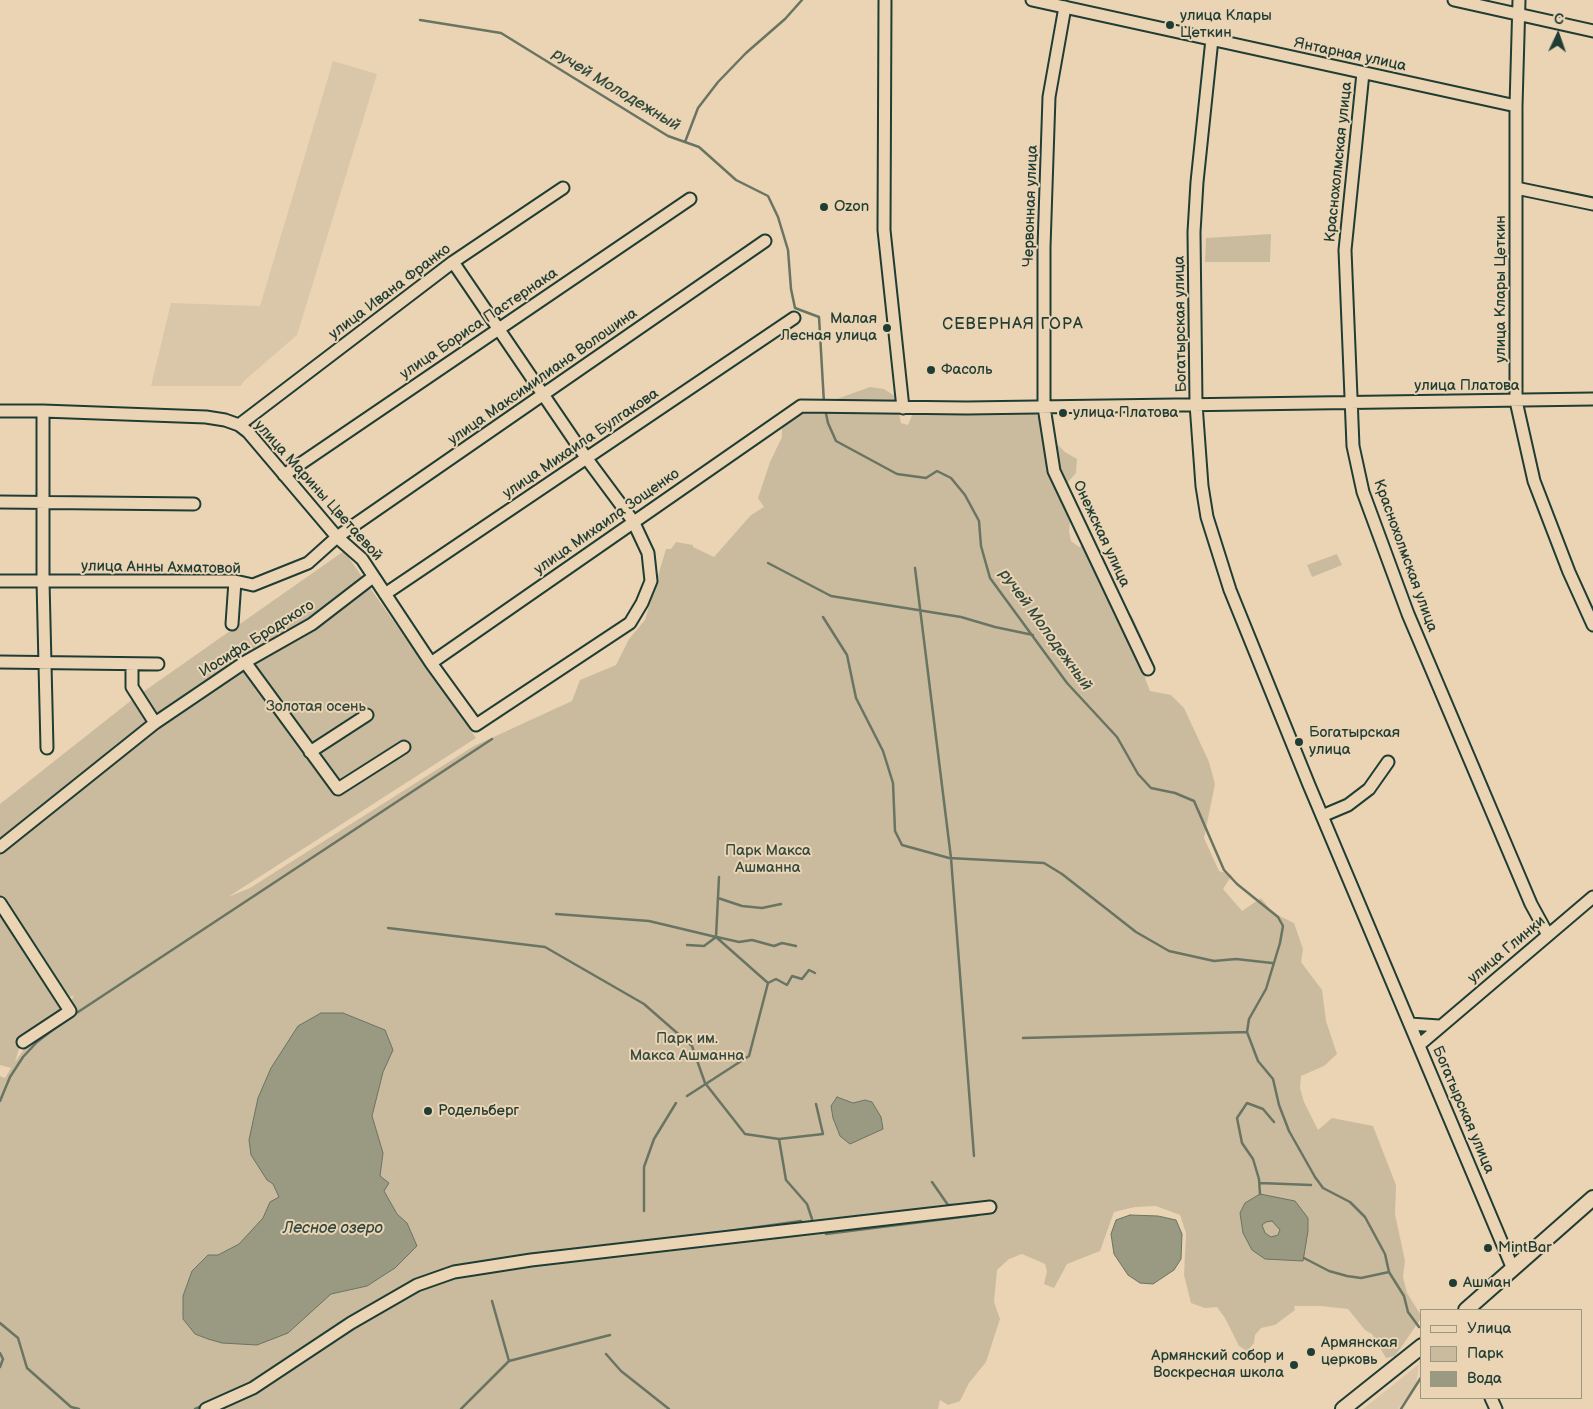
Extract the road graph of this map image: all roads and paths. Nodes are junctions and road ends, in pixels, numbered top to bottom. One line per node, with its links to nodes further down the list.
1 (885, 0): 26 (street)
2 (1032, 0): 5 (street, Янтарная улица)
3 (1454, 0): 6 (street)
4 (1519, 0): 6 (street, улица Клары Цеткин)
5 (1065, 7): 8 (street, Янтарная улица); 25 (street, Червонная улица)
6 (1518, 14): 7 (street); 10 (street, улица Клары Цеткин)
7 (1593, 31)
8 (1212, 39): 9 (street, Янтарная улица); 23 (street, Богатырская улица)
9 (1363, 73): 10 (street, Янтарная улица); 22 (street, Краснохолмская улица)
10 (1516, 106): 12 (street, улица Клары Цеткин)
11 (564, 188): 16 (street, улица Ивана Франко)
12 (1516, 188): 14 (street); 21 (street, улица Клары Цеткин)
13 (690, 199): 18 (street, улица Бориса Пастернака)
14 (1593, 204)
15 (766, 241): 19 (street, улица Максимилиана Волошина)
16 (452, 262): 18 (street); 29 (street, улица Ивана Франко)
17 (794, 318): 30 (street, улица Михаила Булгакова)
18 (498, 329): 19 (street); 31 (street, улица Бориса Пастернака)
19 (544, 395): 30 (street); 36 (street, улица Максимилиана Волошина)
20 (1593, 399): 21 (street, улица Платова)
21 (1516, 401): 22 (street, улица Платова); 43 (street, улица Клары Цеткин)
22 (1352, 402): 23 (street, улица Платова); 61 (street, Краснохолмская улица)
23 (1196, 404): 25 (street, улица Платова); 57 (street, Богатырская улица)
24 (801, 406): 26 (street, улица Платова); 35 (street, улица Михаила Зощенко)
25 (1044, 407): 26 (street, улица Платова); 50 (street, Онежская улица)
26 (904, 408)
27 (43, 410): 28 (street, улица Марины Цветаевой); 29 (street, улица Марины Цветаевой); 33 (street)
28 (0, 411)
29 (239, 425): 31 (street, улица Марины Цветаевой)
30 (587, 459): 35 (street); 41 (street, улица Михаила Булгакова)
31 (284, 475): 36 (street, улица Марины Цветаевой)
32 (0, 502): 33 (street)
33 (43, 503): 34 (street); 39 (street)
34 (194, 504)
35 (633, 520): 47 (street, улица Михаила Зощенко); 47 (street, улица Марины Цветаевой)
36 (337, 537): 37 (street, улица Марины Цветаевой); 40 (street, улица Анны Ахматовой)
37 (373, 576): 41 (street, улица Марины Цветаевой); 46 (street, Иосифа Бродского)
38 (0, 581): 39 (street, улица Анны Ахматовой)
39 (43, 581): 40 (street, улица Анны Ахматовой); 45 (street)
40 (235, 581): 42 (street)
41 (385, 594): 47 (street, улица Марины Цветаевой)
42 (232, 624)
43 (1593, 625)
44 (0, 662): 45 (street)
45 (44, 662): 48 (street); 54 (street)
46 (246, 662): 52 (street, Иосифа Бродского); 55 (street)
47 (430, 663)
48 (132, 664): 49 (street); 52 (street)
49 (158, 664)
50 (1148, 669)
51 (367, 715): 55 (street)
52 (155, 723): 58 (street, Иосифа Бродского)
53 (404, 747): 55 (street)
54 (47, 748)
55 (310, 752)
56 (1388, 762): 57 (street)
57 (1322, 816): 62 (street, Богатырская улица)
58 (0, 847)
59 (1593, 897): 61 (street, улица Глинки)
60 (0, 903): 64 (street)
61 (1548, 935): 63 (street, улица Глинки)
62 (1410, 1024): 63 (street); 65 (street, Богатырская улица)
63 (1439, 1026): 65 (street, улица Глинки)
64 (23, 1042)
65 (1419, 1045): 68 (street, Богатырская улица)
66 (1593, 1198): 68 (main road)
67 (990, 1207): 71 (street)
68 (1513, 1269): 69 (main road)
69 (1467, 1309)
70 (1420, 1348): 72 (main road)
71 (206, 1409)
72 (1343, 1409)

